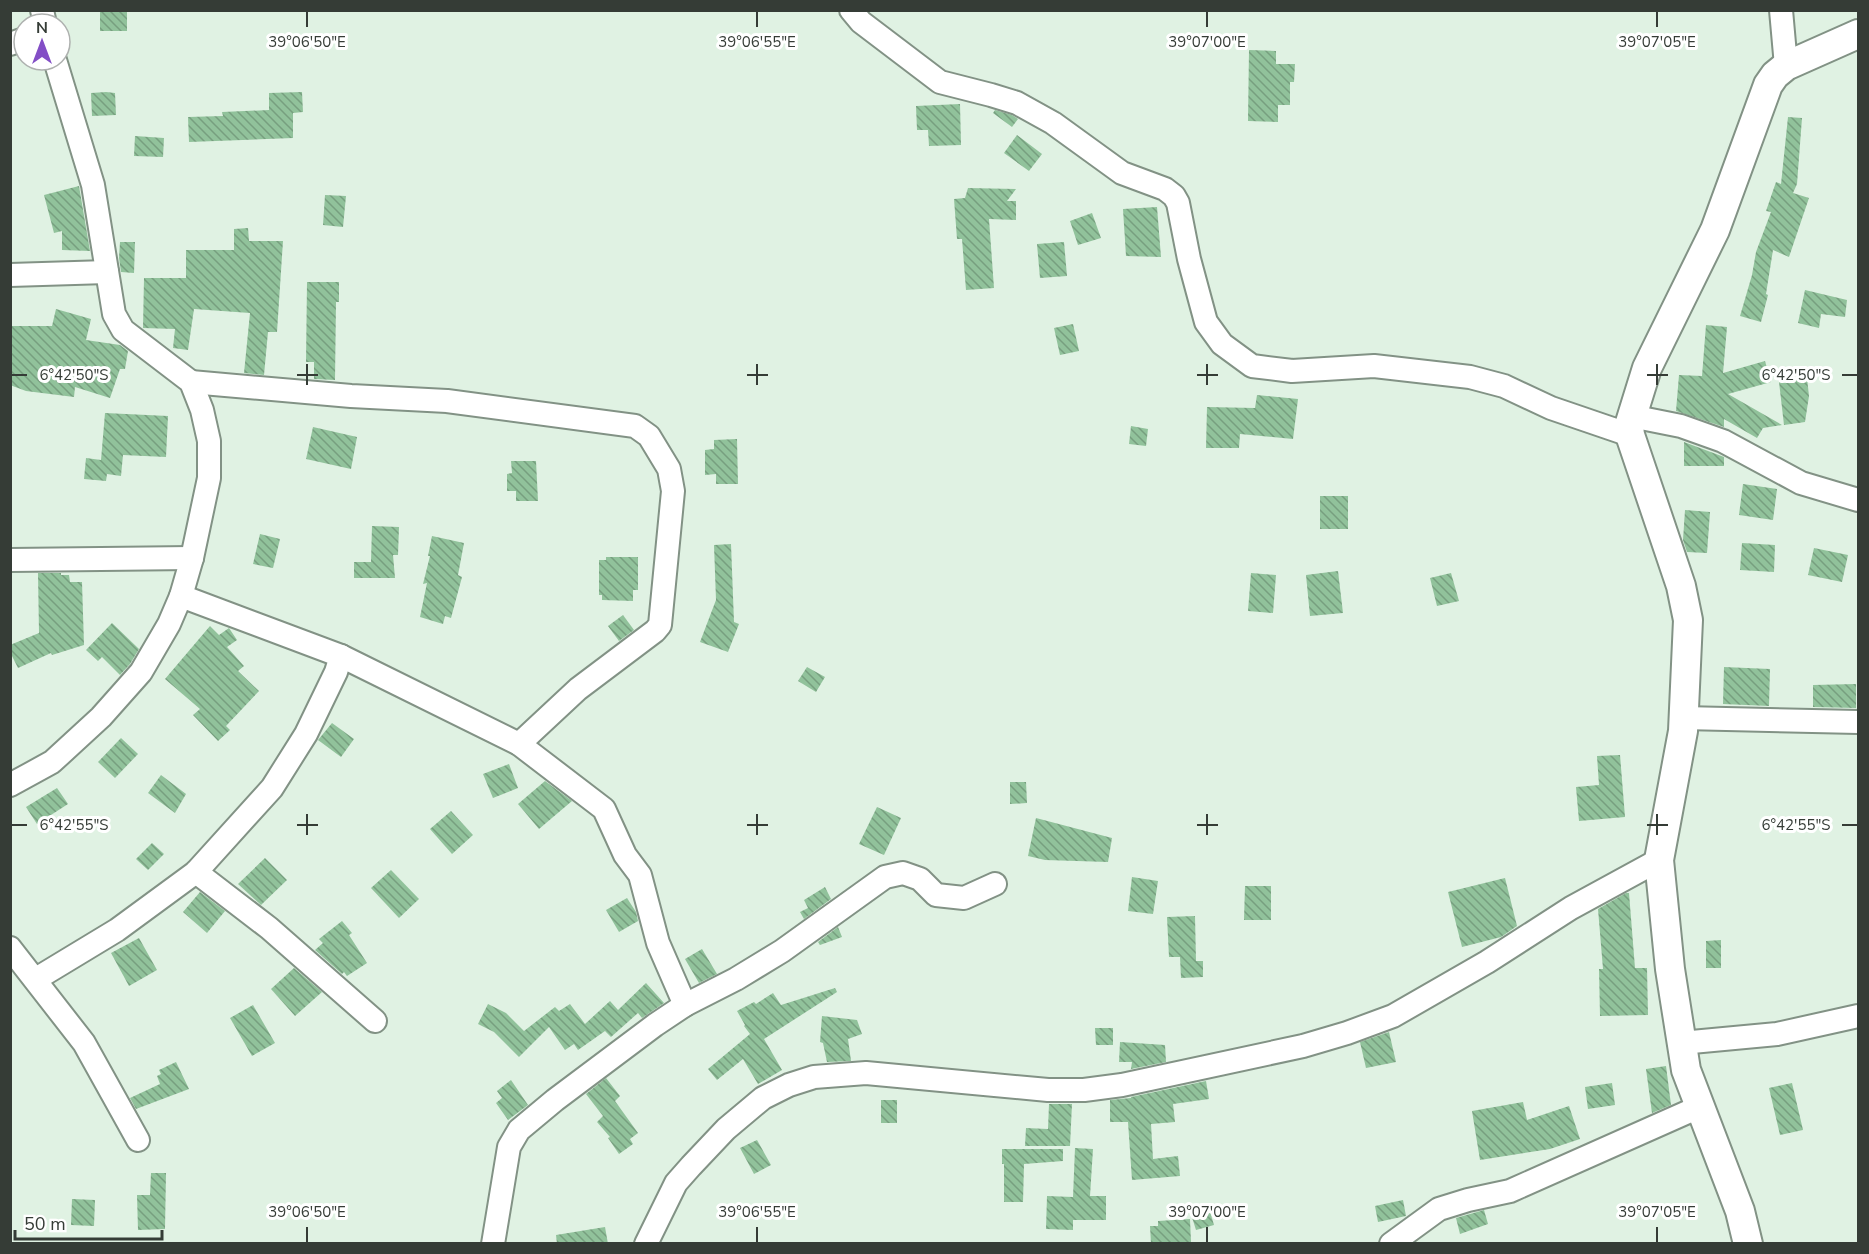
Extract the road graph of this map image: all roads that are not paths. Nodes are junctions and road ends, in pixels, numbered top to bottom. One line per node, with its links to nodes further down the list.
1 (851, 10): 9 (street)
2 (1781, 10): 4 (street)
3 (1858, 34): 4 (street)
4 (1786, 66): 9 (street)
5 (59, 72): 6 (street)
6 (107, 272): 7 (street); 8 (street)
7 (10, 275)
8 (191, 382): 11 (street); 17 (street)
9 (1631, 426): 10 (street); 15 (street)
10 (1858, 500)
11 (192, 558): 12 (street); 13 (street)
12 (10, 560)
13 (181, 596): 14 (street); 18 (street)
14 (341, 656): 17 (street); 20 (street)
15 (1683, 718): 16 (street); 19 (street)
16 (1858, 722)
17 (519, 744): 24 (street)
18 (10, 785)
19 (1659, 860): 27 (street); 31 (street)
20 (196, 872): 23 (street); 26 (street)
21 (995, 884): 24 (street)
22 (10, 948): 23 (street)
23 (36, 979): 29 (street)
24 (685, 1005): 30 (street)
25 (1858, 1016): 27 (street)
26 (375, 1021)
27 (1681, 1043): 28 (street)
28 (1699, 1107): 32 (street); 33 (street)
29 (138, 1140)
30 (493, 1244)
31 (646, 1244)
32 (1391, 1244)
33 (1748, 1244)

